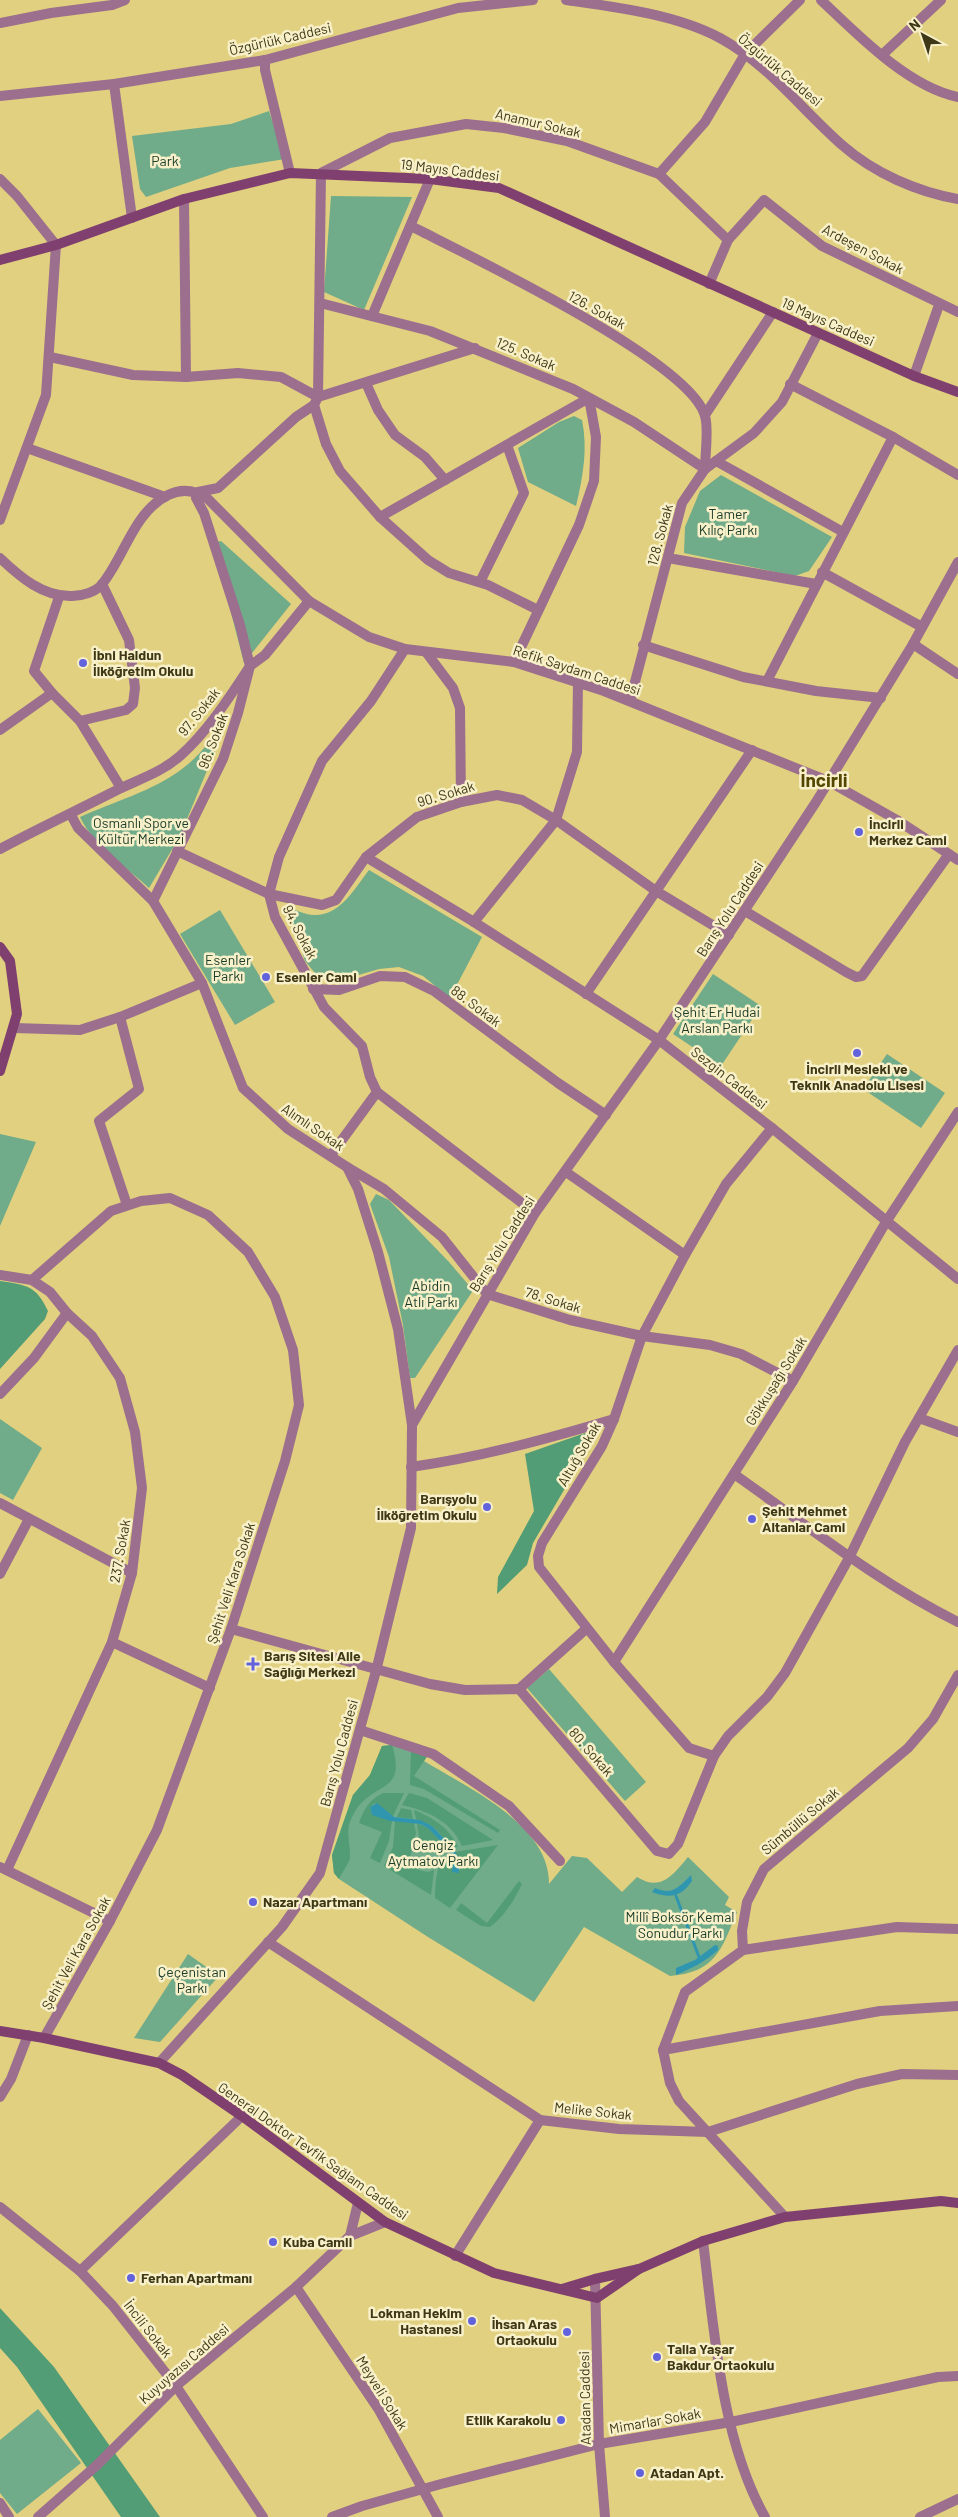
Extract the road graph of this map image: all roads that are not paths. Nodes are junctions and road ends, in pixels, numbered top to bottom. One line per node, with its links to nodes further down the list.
1 (125, 0): 8 (street)
2 (533, 0): 7 (street, Özgürlük Caddesi)
3 (566, 0): 9 (street, Özgürlük Caddesi)
4 (800, 0): 9 (street)
5 (821, 0): 10 (street)
6 (941, 0): 10 (street)
7 (461, 4): 11 (street, Özgürlük Caddesi)
8 (0, 23)
9 (745, 54): 17 (street); 20 (street, Özgürlük Caddesi)
10 (882, 55): 14 (street)
11 (265, 60): 12 (street, Özgürlük Caddesi); 15 (street)
12 (114, 84): 13 (street, Özgürlük Caddesi); 22 (street)
13 (0, 96)
14 (958, 97)
15 (290, 173): 16 (main road, 19 Mayıs Caddesi); 21 (main road, 19 Mayıs Caddesi)
16 (321, 173): 17 (street, Anamur Sokak); 19 (main road, 19 Mayıs Caddesi); 28 (street)
17 (659, 174): 24 (street, Anamur Sokak)
18 (0, 179): 25 (street)
19 (430, 179): 23 (street); 27 (main road, 19 Mayıs Caddesi)
20 (958, 199)
21 (184, 200): 22 (main road, 19 Mayıs Caddesi); 37 (street)
22 (132, 218): 25 (main road, 19 Mayıs Caddesi)
23 (411, 226): 32 (street); 43 (street, 126. Sokak)
24 (728, 240): 27 (street, Ardeşen Sokak); 29 (street, Ardeşen Sokak)
25 (56, 245): 26 (main road, 19 Mayıs Caddesi); 35 (street)
26 (0, 260)
27 (709, 284): 30 (main road, 19 Mayıs Caddesi)
28 (320, 303): 32 (street, 125. Sokak); 42 (street)
29 (939, 304): 31 (street, Ardeşen Sokak); 36 (street)
30 (773, 312): 33 (main road, 19 Mayıs Caddesi); 43 (street)
31 (958, 312)
32 (372, 316): 34 (street, 125. Sokak)
33 (818, 332): 36 (main road, 19 Mayıs Caddesi); 39 (street, 128. Sokak)
34 (475, 348): 38 (street); 41 (street, 125. Sokak)
35 (50, 357): 37 (street); 46 (street)
36 (914, 376): 40 (main road, 19 Mayıs Caddesi)
37 (186, 377): 42 (street)
38 (366, 383): 42 (street); 50 (street)
39 (790, 384): 44 (street); 47 (street, 128. Sokak)
40 (958, 392)
41 (589, 398): 45 (street); 48 (street, 125. Sokak); 65 (street)
42 (316, 401): 51 (street); 53 (street)
43 (705, 416): 48 (street, 126. Sokak)
44 (893, 437): 49 (street); 55 (street)
45 (508, 445): 50 (street); 60 (street)
46 (27, 448): 52 (street); 54 (street)
47 (716, 461): 48 (street, 128. Sokak); 55 (street)
48 (705, 469): 57 (street, 128. Sokak)
49 (958, 475)
50 (445, 480): 53 (street)
51 (198, 492): 52 (street); 64 (street, Refik Saydam Caddesi); 72 (street)
52 (165, 497): 61 (street)
53 (380, 518): 60 (street)
54 (0, 520)
55 (843, 532): 59 (street)
56 (0, 558): 63 (street)
57 (668, 558): 62 (street); 67 (street, 128. Sokak)
58 (958, 562): 66 (street, Barış Yolu Caddesi)
59 (822, 572): 62 (street); 66 (street)
60 (480, 582): 65 (street)
61 (102, 584): 63 (street); 79 (street)
62 (816, 584): 74 (street)
63 (59, 597): 76 (street)
64 (309, 601): 69 (street, Refik Saydam Caddesi); 72 (street)
65 (538, 610): 71 (street)
66 (922, 628): 68 (street, Barış Yolu Caddesi)
67 (643, 644): 74 (street); 78 (street, 128. Sokak)
68 (913, 644): 73 (street); 77 (street, Barış Yolu Caddesi)
69 (405, 649): 70 (street, Refik Saydam Caddesi); 93 (street)
70 (426, 652): 71 (street, Refik Saydam Caddesi); 84 (street)
71 (514, 662): 75 (street, Refik Saydam Caddesi)
72 (250, 666): 83 (street, 97. Sokak); 88 (street, 96. Sokak)
73 (958, 674)
74 (766, 681): 77 (street)
75 (578, 682): 78 (street, Refik Saydam Caddesi); 86 (street)
76 (52, 693): 79 (street); 80 (street)
77 (880, 698): 82 (street, Barış Yolu Caddesi)
78 (630, 701): 81 (street, Refik Saydam Caddesi)
79 (80, 721): 83 (street)
80 (0, 730)
81 (752, 750): 82 (street, Refik Saydam Caddesi); 92 (street)
82 (828, 781): 89 (street, Refik Saydam Caddesi); 95 (street, Barış Yolu Caddesi)
83 (121, 788): 85 (street, 97. Sokak)
84 (461, 802): 86 (street, 90. Sokak); 90 (street, 90. Sokak)
85 (71, 815): 87 (street, 97. Sokak); 94 (street, Alımlı Sokak)
86 (556, 820): 92 (street, 90. Sokak); 96 (street)
87 (0, 849)
88 (177, 852): 93 (street, 90. Sokak); 94 (street, 96. Sokak)
89 (949, 854): 91 (street, Refik Saydam Caddesi); 95 (street)
90 (366, 857): 93 (street, 90. Sokak); 96 (street, Sezgin Caddesi)
91 (958, 860)
92 (656, 891): 97 (street, 90. Sokak); 101 (street)
93 (269, 894): 100 (street, 94. Sokak)
94 (153, 901): 99 (street, Alımlı Sokak)
95 (745, 911): 97 (street, Barış Yolu Caddesi)
96 (474, 922): 101 (street, Sezgin Caddesi)
97 (729, 935): 104 (street, Barış Yolu Caddesi)
98 (0, 946): 103 (main road)
99 (202, 983): 102 (street); 110 (street, Alımlı Sokak)
100 (314, 988): 106 (street, 94. Sokak); 108 (street, 88. Sokak)
101 (586, 994): 104 (street, Sezgin Caddesi)
102 (120, 1017): 103 (street); 113 (street)
103 (14, 1028): 105 (main road)
104 (659, 1040): 108 (street, Barış Yolu Caddesi); 109 (street, Sezgin Caddesi)
105 (0, 1071)
106 (377, 1092): 110 (street); 114 (street)
107 (958, 1112): 115 (street, Gökkuşağı Sokak)
108 (606, 1115): 112 (street, Barış Yolu Caddesi)
109 (772, 1128): 115 (street, Sezgin Caddesi); 116 (street, Altuğ Sokak)
110 (331, 1155): 111 (street, Alımlı Sokak)
111 (347, 1167): 120 (street); 128 (street, Alımlı Sokak)
112 (566, 1172): 114 (street, Barış Yolu Caddesi); 116 (street)
113 (128, 1205): 119 (street, Şehit Veli Kara Sokak); 138 (street, Şehit Veli Kara Sokak)
114 (535, 1213): 120 (street, Barış Yolu Caddesi)
115 (886, 1222): 118 (street, Sezgin Caddesi); 124 (street, Gökkuşağı Sokak)
116 (685, 1255): 122 (street, Altuğ Sokak)
117 (0, 1275): 119 (street, 237. Sokak)
118 (958, 1279)
119 (32, 1280): 121 (street, 237. Sokak)
120 (487, 1294): 122 (street, 78. Sokak); 128 (street, Barış Yolu Caddesi)
121 (67, 1313): 125 (street); 135 (street, 237. Sokak)
122 (642, 1336): 124 (street, 78. Sokak); 127 (street, Altuğ Sokak)
123 (958, 1350): 126 (street)
124 (793, 1381): 131 (street, Gökkuşağı Sokak)
125 (0, 1394)
126 (920, 1418): 129 (street); 134 (street)
127 (614, 1419): 130 (street); 139 (street, Altuğ Sokak)
128 (412, 1425): 130 (street, Barış Yolu Caddesi)
129 (958, 1432)
130 (411, 1467): 142 (street, Barış Yolu Caddesi)
131 (734, 1474): 134 (street); 141 (street, Gökkuşağı Sokak)
132 (0, 1503): 133 (street)
133 (29, 1519): 135 (street); 136 (street)
134 (849, 1558): 137 (street); 147 (street)
135 (132, 1573): 140 (street, 237. Sokak)
136 (0, 1574)
137 (958, 1622)
138 (231, 1629): 142 (street); 144 (street, Şehit Veli Kara Sokak)
139 (586, 1629): 141 (street, Altuğ Sokak); 145 (street)
140 (112, 1642): 144 (street); 149 (street, 237. Sokak)
141 (614, 1662): 147 (street, Altuğ Sokak)
142 (376, 1671): 145 (street); 146 (street, Barış Yolu Caddesi)
143 (958, 1675): 153 (street, Sümbüllü Sokak)
144 (210, 1688): 150 (street, Şehit Veli Kara Sokak)
145 (519, 1689): 147 (street, 80. Sokak)
146 (360, 1730): 148 (street); 152 (street, Barış Yolu Caddesi)
147 (714, 1756)
148 (560, 1862)
149 (3, 1869): 150 (street)
150 (110, 1921): 157 (street, Şehit Veli Kara Sokak)
151 (958, 1929): 153 (street)
152 (268, 1942): 159 (street, Barış Yolu Caddesi); 163 (street, Melike Sokak)
153 (743, 1950): 158 (street)
154 (958, 2006): 158 (street)
155 (0, 2031): 156 (main road, General Doktor Tevfik Sağlam Caddesi)
156 (28, 2035): 157 (main road, General Doktor Tevfik Sağlam Caddesi); 161 (street)
157 (44, 2038): 159 (main road, General Doktor Tevfik Sağlam Caddesi)
158 (663, 2050): 164 (street)
159 (159, 2063): 162 (main road, General Doktor Tevfik Sağlam Caddesi)
160 (958, 2075): 164 (street, Melike Sokak)
161 (0, 2097)
162 (242, 2116): 165 (main road, General Doktor Tevfik Sağlam Caddesi); 174 (street)
163 (540, 2120): 164 (street, Melike Sokak); 172 (street)
164 (708, 2132): 168 (street)
165 (358, 2203): 169 (main road, General Doktor Tevfik Sağlam Caddesi); 170 (street)
166 (958, 2203): 168 (main road)
167 (0, 2207): 174 (street, İncili Sokak)
168 (785, 2217): 171 (main road)
169 (385, 2222): 170 (street); 172 (main road, General Doktor Tevfik Sağlam Caddesi)
170 (350, 2236): 176 (street, Kuyuyazısı Caddesi)
171 (702, 2242): 173 (main road); 181 (street)
172 (455, 2256): 177 (main road, General Doktor Tevfik Sağlam Caddesi)
173 (639, 2269): 175 (main road); 178 (main road)
174 (80, 2271): 180 (street, İncili Sokak)
175 (595, 2278): 177 (main road); 178 (street, Atadan Caddesi)
176 (296, 2287): 180 (street, Kuyuyazısı Caddesi); 183 (street, Meyveli Sokak)
177 (560, 2290): 178 (main road, General Doktor Tevfik Sağlam Caddesi)
178 (597, 2298): 182 (street, Atadan Caddesi)
179 (958, 2375): 181 (street, Mimarlar Sokak)
180 (176, 2386): 188 (street, Kuyuyazısı Caddesi); 189 (street, İncili Sokak)
181 (731, 2422): 182 (street, Mimarlar Sokak); 193 (street)
182 (599, 2444): 183 (street, Mimarlar Sokak); 192 (street, Atadan Caddesi)
183 (422, 2489): 190 (street, Mimarlar Sokak); 191 (street, Meyveli Sokak)
184 (958, 2499): 186 (street)
185 (0, 2503): 187 (street)
186 (932, 2514): 194 (street)
187 (9, 2517)
188 (38, 2517)
189 (263, 2517)
190 (332, 2517)
191 (438, 2517)
192 (605, 2517)
193 (765, 2517)
194 (920, 2517)

